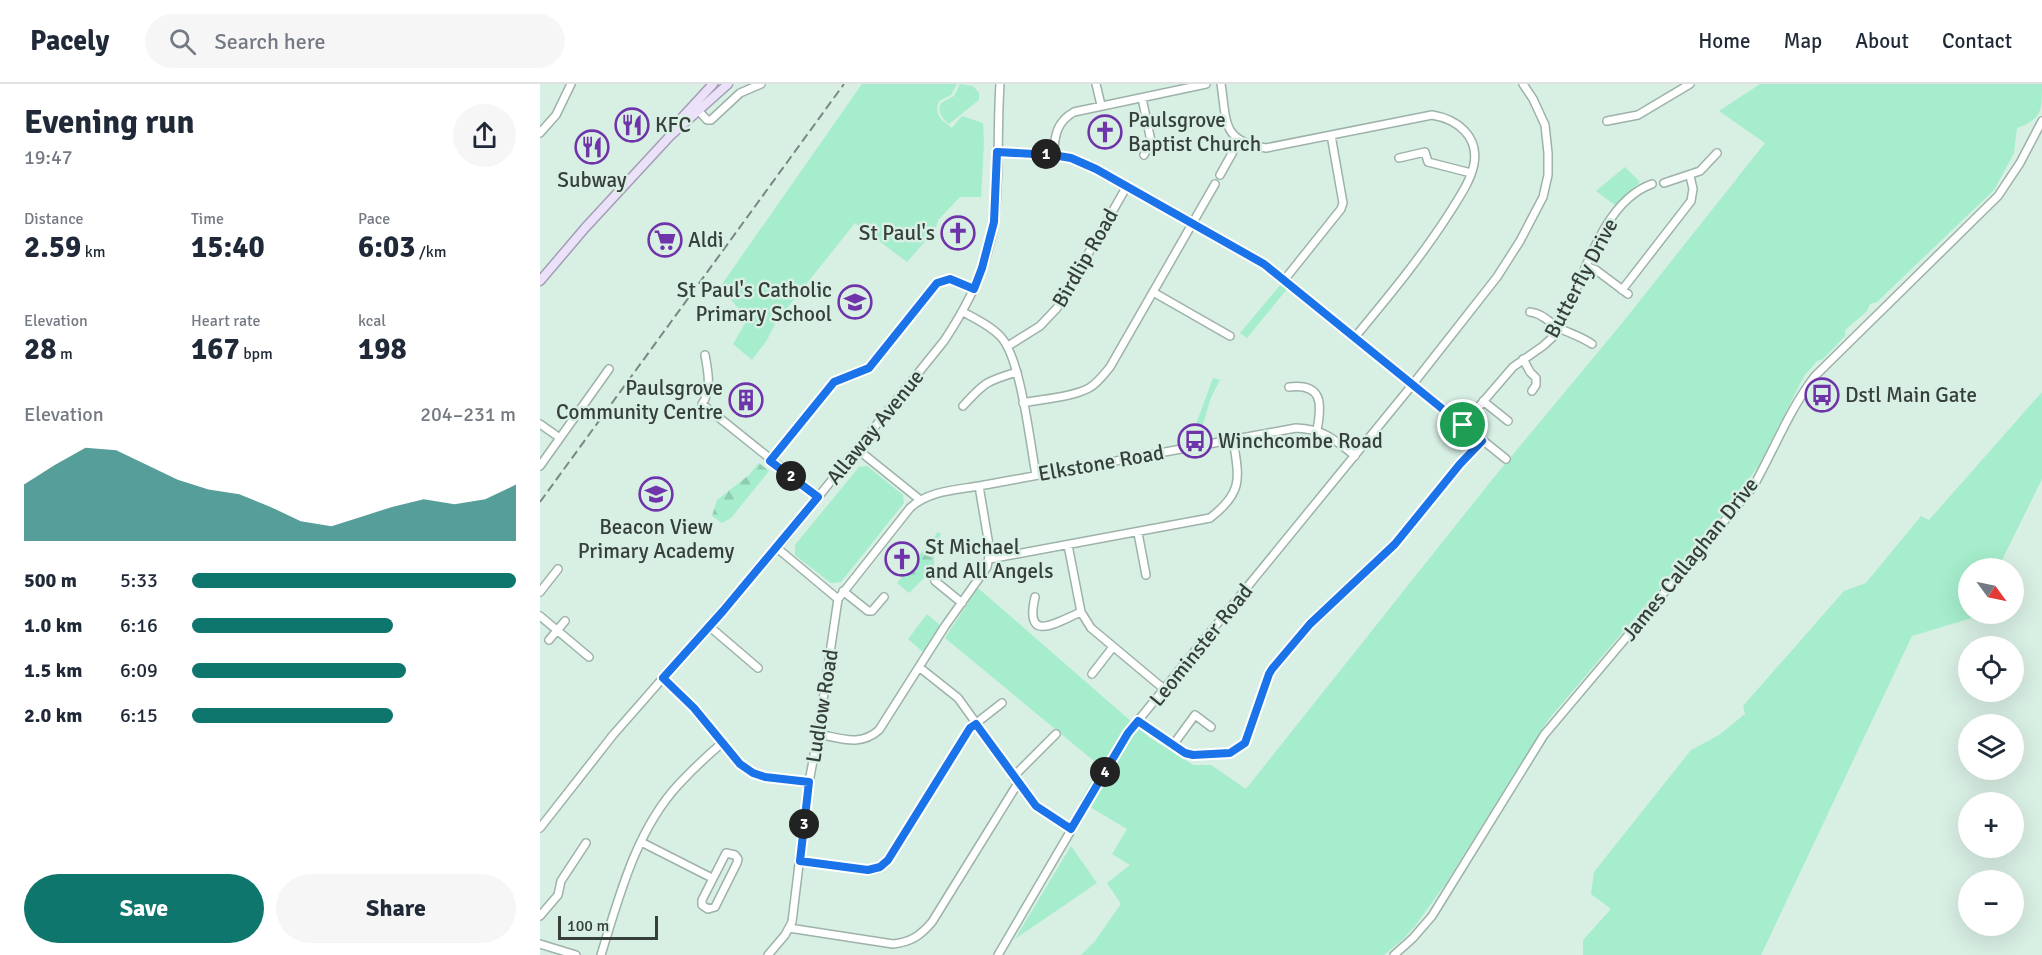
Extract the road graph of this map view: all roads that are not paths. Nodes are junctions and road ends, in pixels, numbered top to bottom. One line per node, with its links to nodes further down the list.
1 (571, 84): 17 (street)
2 (706, 84): 14 (street)
3 (713, 84): 14 (main road)
4 (728, 84): 14 (main road)
5 (761, 84): 14 (street)
6 (1000, 84): 20 (street, Allaway Avenue)
7 (1096, 84): 13 (street)
8 (1206, 84): 12 (street)
9 (1221, 84): 19 (street)
10 (1523, 84): 49 (street, Leominster Road)
11 (1690, 84): 15 (street)
12 (1142, 98): 13 (street); 23 (street)
13 (1101, 105): 22 (street)
14 (694, 108): 35 (main road)
15 (1607, 121)
16 (2042, 121): 121 (street, James Callaghan Drive)
17 (540, 133)
18 (1331, 135): 19 (street); 25 (street); 34 (street)
19 (1239, 141): 26 (street)
20 (997, 152): 22 (street); 36 (street, Allaway Avenue)
21 (1717, 153): 27 (street)
22 (1053, 155): 31 (street)
23 (1143, 155)
24 (1399, 158): 25 (street)
25 (1471, 173): 42 (street)
26 (1220, 175)
27 (1690, 176): 28 (street); 33 (street)
28 (1664, 183)
29 (1215, 184): 32 (street)
30 (1652, 184): 33 (street, Butterfly Drive)
31 (1126, 186): 32 (street); 44 (street, Birdlip Road)
32 (1192, 223): 34 (street); 37 (street)
33 (1586, 266): 40 (street, Butterfly Drive)
34 (1285, 279): 42 (street)
35 (540, 281)
36 (974, 289): 38 (street, Allaway Avenue); 65 (street)
37 (1153, 292): 41 (street); 53 (street)
38 (963, 312): 44 (street); 62 (street, Allaway Avenue)
39 (1530, 312): 40 (street)
40 (1558, 328): 43 (street); 46 (street, Butterfly Drive)
41 (1230, 336)
42 (1355, 337): 49 (street)
43 (1592, 344)
44 (1008, 346): 48 (street)
45 (705, 355): 65 (street)
46 (1523, 359): 51 (street); 52 (street, Butterfly Drive)
47 (609, 369): 59 (street)
48 (1017, 372): 53 (street); 54 (street)
49 (1413, 384): 57 (street); 63 (street, Leominster Road)
50 (1289, 387): 58 (street)
51 (1532, 391)
52 (1483, 401): 55 (street); 57 (street, Butterfly Drive)
53 (1023, 403): 67 (street)
54 (963, 406)
55 (1508, 421)
56 (540, 424): 59 (street)
57 (1463, 425): 61 (street)
58 (1317, 430): 60 (street, Elkstone Road); 63 (street)
59 (560, 438): 66 (street)
60 (1233, 439): 67 (street, Elkstone Road); 71 (street)
61 (1482, 441): 64 (street); 104 (street)
62 (857, 449): 69 (street, Allaway Avenue); 70 (street)
63 (1355, 456): 96 (street, Leominster Road)
64 (1506, 459)
65 (770, 461): 69 (street)
66 (540, 466)
67 (1036, 475): 68 (street, Elkstone Road)
68 (979, 486): 70 (street, Elkstone Road); 74 (street)
69 (818, 497): 73 (street, Allaway Avenue)
70 (919, 499): 78 (street)
71 (1138, 533): 72 (street); 77 (street)
72 (1068, 545): 74 (street); 84 (street)
73 (777, 549): 82 (street); 87 (street, Allaway Avenue)
74 (990, 559): 83 (street)
75 (558, 569): 79 (street)
76 (942, 573): 83 (street)
77 (1146, 575)
78 (843, 591): 80 (street); 82 (street)
79 (540, 592)
80 (884, 597)
81 (1035, 597): 84 (street)
82 (838, 598): 101 (street, Ludlow Road)
83 (962, 603): 92 (street)
84 (1081, 612): 90 (street)
85 (540, 616): 88 (street)
86 (565, 621): 88 (street)
87 (710, 627): 93 (street); 95 (street, Allaway Avenue)
88 (557, 630): 89 (street); 91 (street)
89 (549, 640)
90 (1113, 647): 94 (street); 96 (street)
91 (589, 657)
92 (919, 667): 99 (street); 101 (street)
93 (758, 668)
94 (1092, 674)
95 (663, 678): 103 (street); 107 (street, Allaway Avenue)
96 (1164, 689): 98 (street, Leominster Road)
97 (1002, 703): 99 (street)
98 (1138, 721): 104 (street); 108 (street, Leominster Road)
99 (976, 724): 105 (street); 111 (street)
100 (1211, 727): 104 (street)
101 (818, 734): 106 (street, Ludlow Road)
102 (1056, 734): 105 (street)
103 (722, 743): 106 (street); 109 (street)
104 (1173, 745)
105 (1016, 780): 108 (street); 114 (street)
106 (809, 782): 111 (street, Ludlow Road)
107 (540, 828)
108 (1071, 829): 120 (street, Leominster Road)
109 (641, 842): 112 (street); 118 (street)
110 (586, 843): 113 (street)
111 (800, 861): 114 (street, Ludlow Road)
112 (712, 878): 112 (street)
113 (540, 916)
114 (789, 928): 119 (street, Ludlow Road)
115 (543, 945): 116 (street); 117 (street)
116 (543, 955)
117 (576, 955)
118 (601, 955)
119 (768, 955)
120 (998, 955)
121 (1394, 955)

